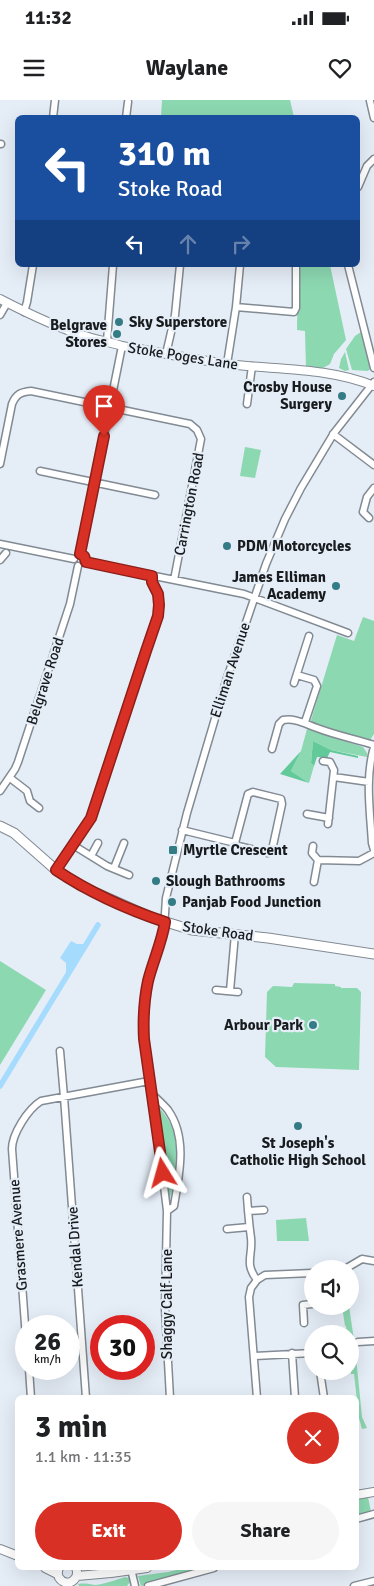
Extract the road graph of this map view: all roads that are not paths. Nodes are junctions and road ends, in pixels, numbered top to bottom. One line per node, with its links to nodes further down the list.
1 (55, 100): 4 (street)
2 (370, 101): 6 (street)
3 (128, 102): 5 (street)
4 (53, 115)
5 (126, 115)
6 (374, 118)
7 (374, 159): 8 (street)
8 (360, 182)
9 (33, 267): 17 (street)
10 (113, 267): 19 (street)
11 (180, 267): 21 (street)
12 (240, 267): 16 (street)
13 (296, 267): 16 (street)
14 (349, 267): 24 (street)
15 (4, 301): 17 (street, Stoke Poges Lane); 18 (street)
16 (236, 306): 22 (street)
17 (24, 312): 19 (street, Stoke Poges Lane)
18 (0, 315)
19 (107, 341): 20 (street, Stoke Poges Lane)
20 (122, 346): 21 (street, Stoke Poges Lane); 27 (street)
21 (166, 354): 22 (street, Stoke Poges Lane)
22 (227, 364): 23 (street, Stoke Poges Lane)
23 (252, 366): 25 (street, Stoke Poges Lane); 26 (street)
24 (374, 368)
25 (373, 385): 28 (street, Elliman Avenue)
26 (247, 404)
27 (110, 407): 29 (street, Carrington Road); 32 (street); 44 (street, Carrington Road)
28 (333, 434): 30 (street); 45 (street, Elliman Avenue)
29 (0, 464)
30 (374, 465)
31 (40, 471): 32 (street)
32 (94, 483): 34 (street); 38 (street)
33 (374, 488): 35 (street)
34 (155, 495)
35 (369, 518)
36 (0, 544): 39 (street)
37 (6, 553): 40 (street)
38 (80, 554): 39 (street); 41 (street)
39 (74, 559): 42 (street)
40 (0, 560)
41 (86, 562): 42 (street); 43 (street)
42 (78, 566): 56 (street, Belgrave Road)
43 (152, 576): 44 (street); 66 (street)
44 (174, 580): 45 (street)
45 (254, 597): 46 (street); 62 (street, Elliman Avenue)
46 (348, 632)
47 (309, 636): 48 (street)
48 (297, 675): 49 (street); 50 (street)
49 (294, 683)
50 (305, 722): 51 (street); 52 (street)
51 (374, 746): 54 (street)
52 (272, 749)
53 (323, 761): 55 (street)
54 (372, 762): 57 (street)
55 (334, 777): 57 (street); 60 (street)
56 (10, 778): 58 (street, Belgrave Road); 59 (street)
57 (369, 782): 68 (street)
58 (0, 791)
59 (39, 808)
60 (307, 814)
61 (0, 826): 72 (main road, Stoke Road)
62 (182, 830): 65 (street); 75 (street, Elliman Avenue)
63 (98, 843): 69 (street)
64 (124, 843): 71 (street)
65 (235, 843): 65 (street)
66 (72, 845): 69 (street); 72 (street)
67 (313, 846): 70 (street)
68 (374, 852): 70 (street)
69 (91, 856): 71 (street)
70 (318, 860): 74 (street)
71 (114, 868): 73 (street)
72 (56, 870): 75 (main road, Stoke Road)
73 (129, 875)
74 (314, 882)
75 (165, 922): 76 (main road, Stoke Road); 82 (street, Shaggy Calf Lane)
76 (235, 934): 77 (main road, Stoke Road); 79 (street)
77 (374, 954)
78 (216, 990): 79 (street)
79 (230, 991): 80 (street)
80 (238, 992)
81 (60, 1051): 84 (street, Kendal Drive)
82 (149, 1081): 83 (street, Shaggy Calf Lane); 84 (street, Grasmere Avenue)
83 (151, 1093): 87 (street, Shaggy Calf Lane); 87 (street, Shaggy Calf Lane)
84 (64, 1097): 96 (street, Grasmere Avenue); 106 (street, Kendal Drive)
85 (247, 1197): 88 (street)
86 (264, 1210): 88 (street)
87 (167, 1211): 107 (street, Shaggy Calf Lane)
88 (248, 1211): 89 (street)
89 (249, 1227): 90 (street); 94 (street)
90 (227, 1229)
91 (359, 1261): 92 (street)
92 (374, 1261)
93 (304, 1273): 94 (street)
94 (257, 1280): 102 (street)
95 (304, 1305): 97 (street)
96 (24, 1315)
97 (304, 1323)
98 (374, 1341): 99 (street)
99 (359, 1342)
100 (304, 1353): 101 (street)
101 (292, 1354): 102 (street); 109 (street)
102 (255, 1356): 108 (street)
103 (30, 1380): 105 (street)
104 (321, 1380): 110 (street)
105 (31, 1395)
106 (86, 1395)
107 (170, 1395)
108 (257, 1395)
109 (295, 1395)
110 (324, 1395)
111 (374, 1492): 112 (street)
112 (359, 1494)
113 (374, 1514): 114 (street)
114 (359, 1518)
115 (0, 1549): 116 (street)
116 (15, 1555)
117 (50, 1570): 122 (street)
118 (126, 1570): 121 (street)
119 (131, 1570): 124 (street)
120 (207, 1570): 125 (street)
121 (77, 1571): 122 (street)
122 (61, 1576)
123 (374, 1581): 126 (street)
124 (135, 1586)
125 (148, 1586)
126 (354, 1586)

